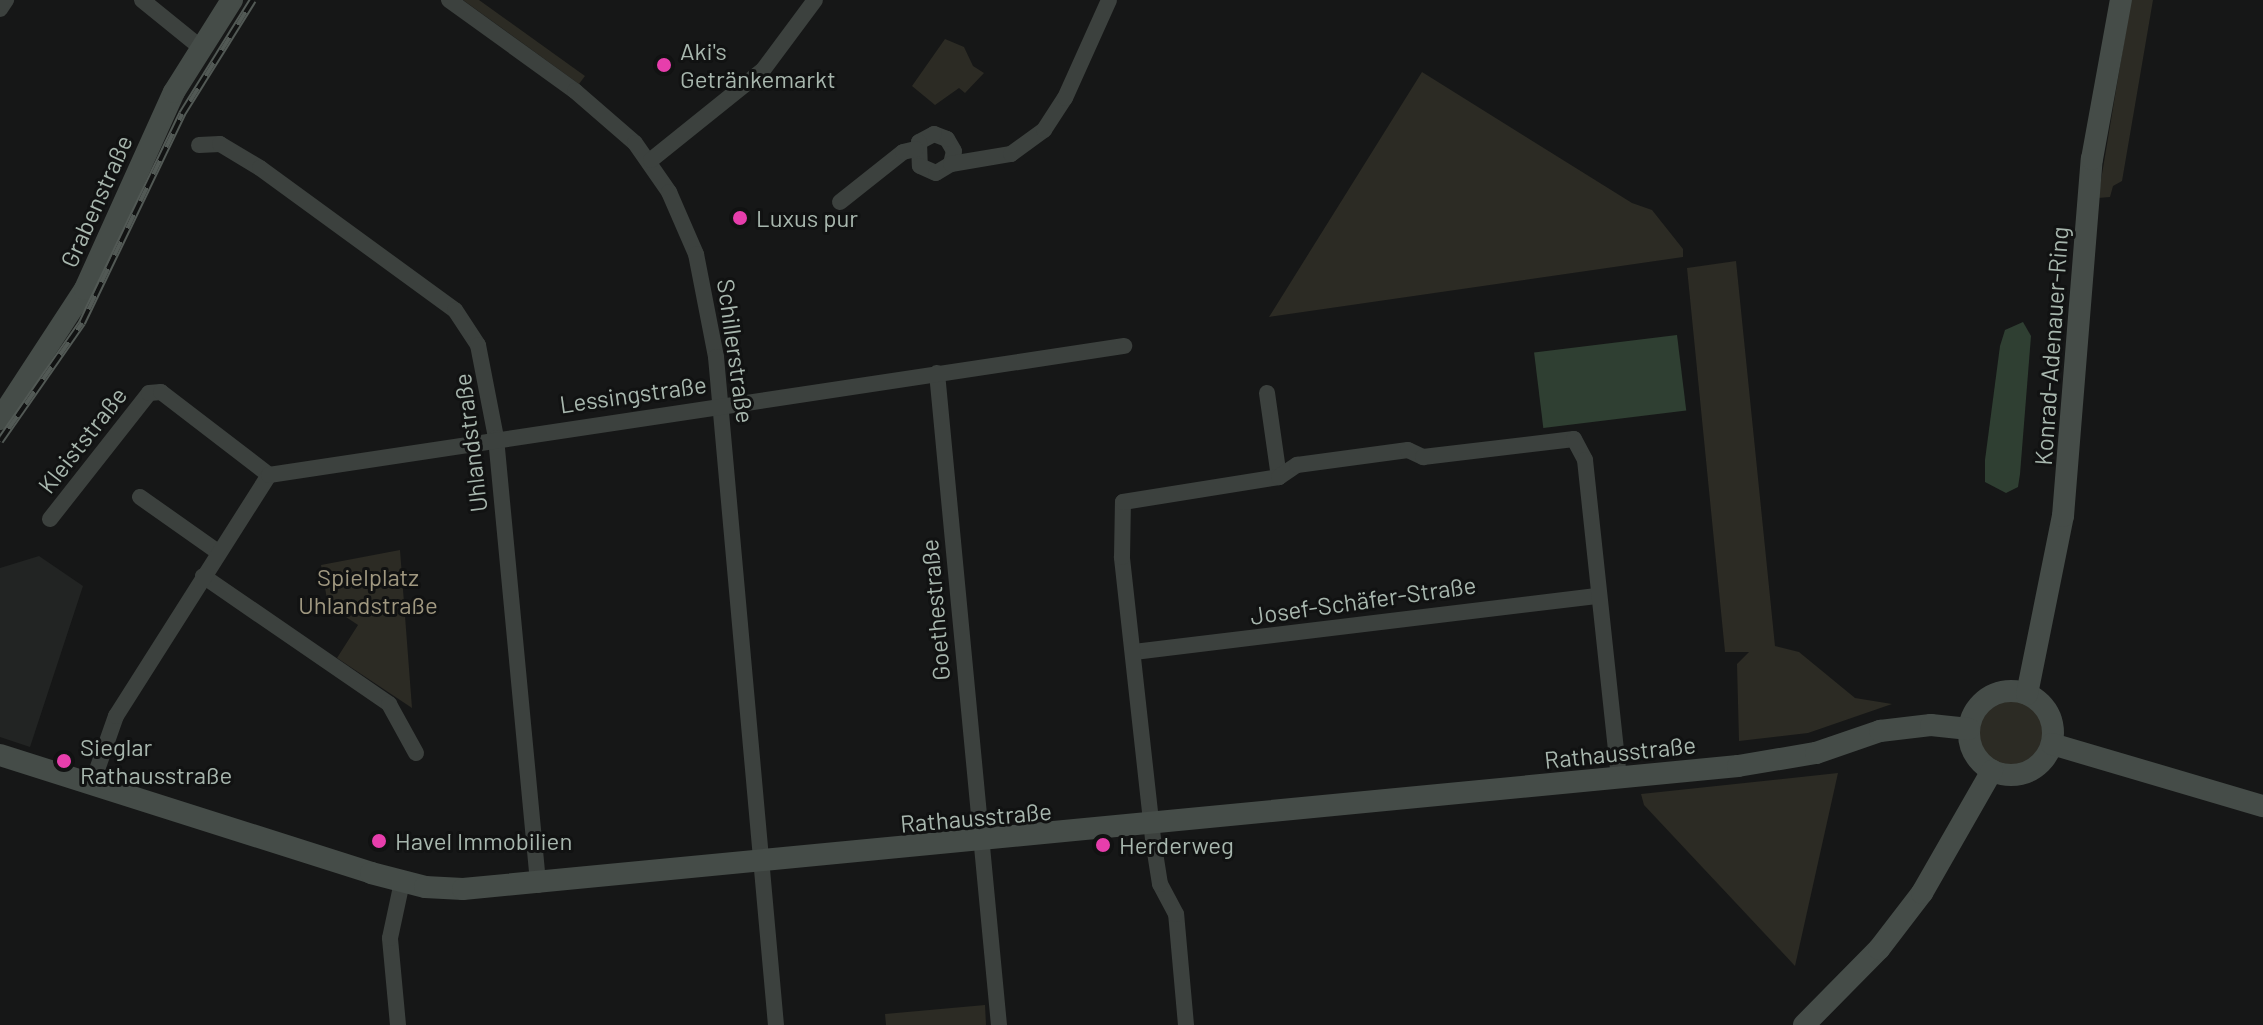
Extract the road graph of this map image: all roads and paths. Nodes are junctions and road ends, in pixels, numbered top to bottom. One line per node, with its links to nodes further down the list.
1 (6, 0): 8 (street)
2 (142, 0): 9 (street)
3 (232, 0): 9 (street, Grabenstraße)
4 (449, 0): 12 (street, Schillerstraße)
5 (815, 0): 12 (street)
6 (1109, 0): 13 (street)
7 (2121, 0): 29 (street, Konrad-Adenauer-Ring)
8 (0, 9)
9 (200, 47): 19 (street, Grabenstraße)
10 (199, 145): 20 (street, Uhlandstraße)
11 (916, 149): 13 (street); 13 (street); 14 (street)
12 (651, 160): 18 (street, Schillerstraße)
13 (951, 164)
14 (840, 202)
15 (1124, 346): 16 (street, Lessingstraße)
16 (937, 373): 18 (street, Lessingstraße); 39 (street, Goethestraße)
17 (1267, 393): 22 (street)
18 (720, 406): 20 (street, Lessingstraße); 40 (street, Schillerstraße)
19 (0, 419)
20 (496, 438): 21 (street, Lessingstraße); 42 (street, Uhlandstraße)
21 (269, 475): 24 (street, Kleiststraße); 25 (street)
22 (1279, 477): 27 (street); 28 (street)
23 (140, 497): 25 (street)
24 (50, 519)
25 (218, 552): 26 (street)
26 (203, 576): 32 (street); 36 (street)
27 (1599, 596): 28 (street, Josef-Schäfer-Straße); 35 (street)
28 (1134, 652): 38 (street)
29 (2027, 694): 30 (street); 31 (street)
30 (1969, 729): 34 (street); 35 (street, Rathausstraße)
31 (2052, 744): 34 (street); 37 (street)
32 (416, 753)
33 (0, 755): 36 (street, Rathausstraße)
34 (1992, 771): 47 (street)
35 (1619, 779): 38 (street, Rathausstraße)
36 (92, 784): 41 (street, Rathausstraße)
37 (2263, 806)
38 (1152, 826): 39 (street, Rathausstraße); 46 (street)
39 (981, 842): 40 (street, Rathausstraße); 45 (street, Goethestraße)
40 (760, 863): 42 (street, Rathausstraße); 44 (street, Schillerstraße)
41 (402, 882): 42 (street, Rathausstraße); 43 (street)
42 (538, 885)
43 (398, 1025)
44 (776, 1025)
45 (999, 1025)
46 (1186, 1025)
47 (1804, 1025)

